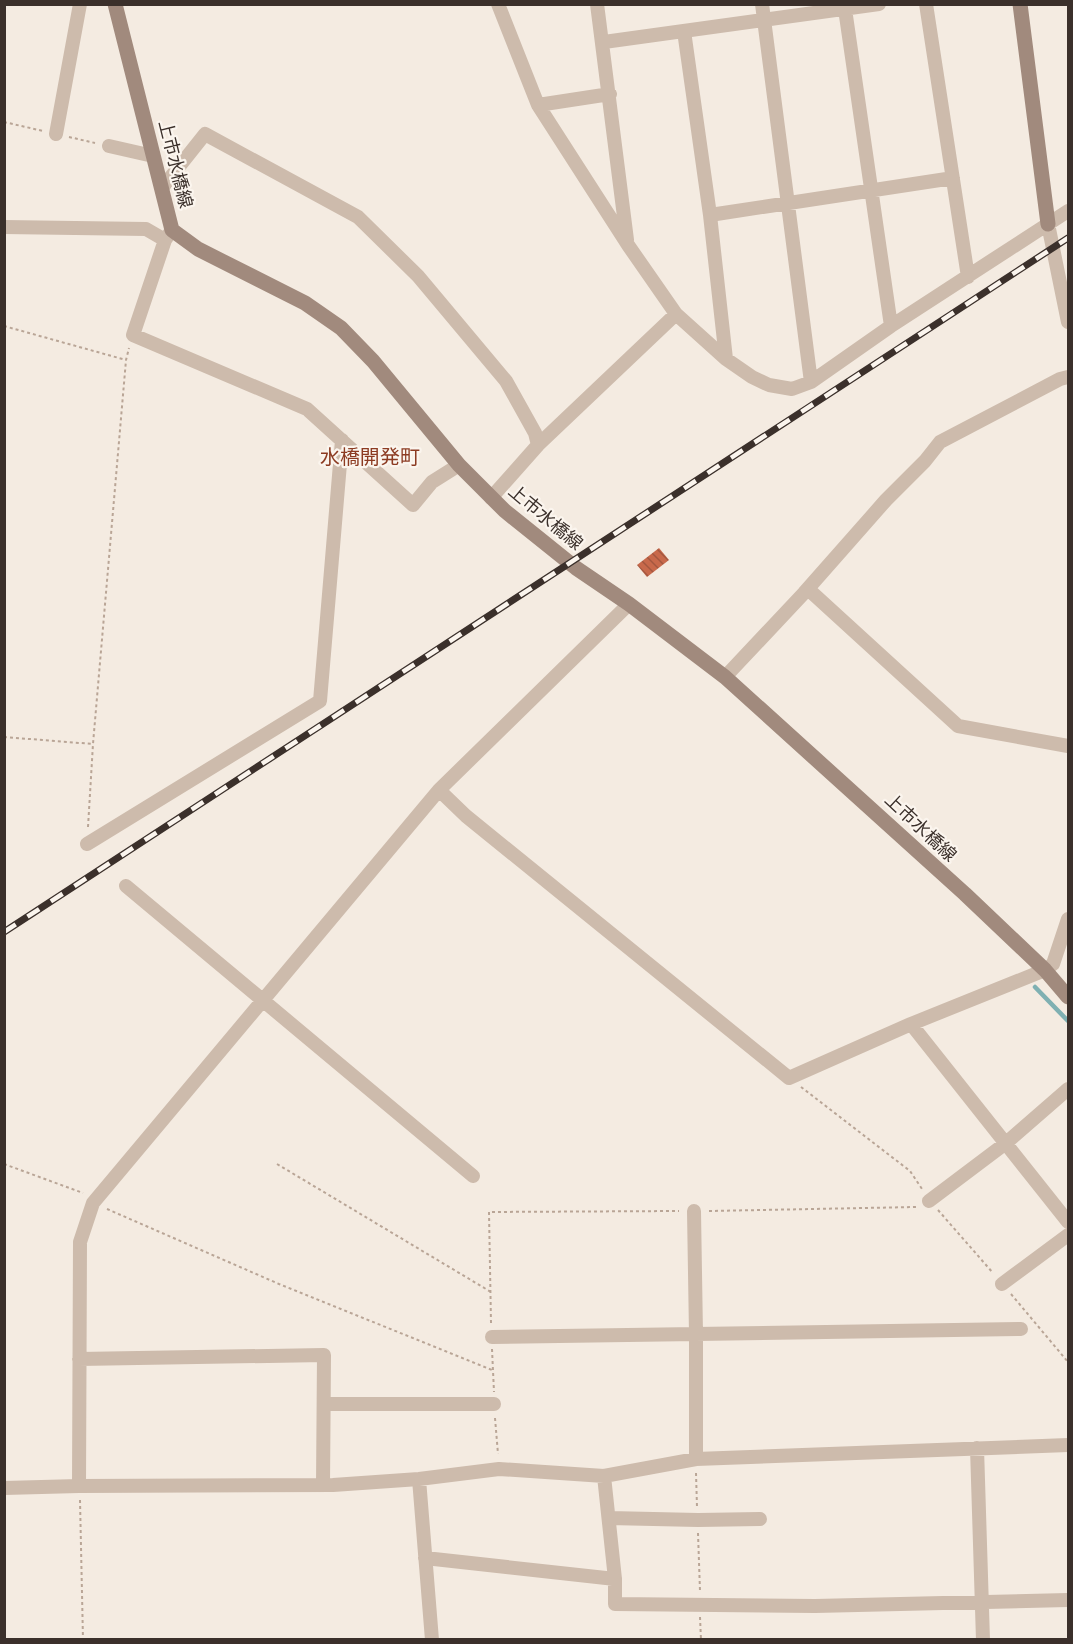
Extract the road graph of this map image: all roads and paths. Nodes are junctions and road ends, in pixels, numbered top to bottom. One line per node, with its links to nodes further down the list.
1 (80, 4): 15 (street)
2 (115, 4): 17 (main road, 上市水橋線)
3 (498, 4): 14 (street)
4 (597, 4): 12 (street)
5 (762, 4): 10 (street)
6 (879, 4): 9 (street)
7 (926, 4): 18 (street)
8 (1020, 4): 24 (main road)
9 (844, 9): 10 (street); 20 (street)
10 (764, 21): 11 (street); 21 (street)
11 (684, 31): 12 (street); 23 (street)
12 (603, 42): 13 (street)
13 (610, 94): 14 (street); 27 (street)
14 (537, 105): 27 (street)
15 (56, 134)
16 (109, 146): 17 (street)
17 (153, 156): 19 (main road, 上市水橋線)
18 (953, 178): 20 (street); 28 (street)
19 (162, 188): 26 (main road, 上市水橋線); 39 (street)
20 (871, 190): 21 (street); 32 (street)
21 (788, 203): 23 (street); 37 (street)
22 (1068, 211): 24 (street)
23 (710, 215): 34 (street)
24 (1048, 224): 28 (street); 30 (street)
25 (4, 227): 26 (street)
26 (168, 235): 33 (street); 40 (main road, 上市水橋線)
27 (628, 245): 29 (street)
28 (968, 277): 32 (street)
29 (676, 314): 34 (street); 39 (street)
30 (1068, 322)
31 (4, 326): 35 (path)
32 (891, 326): 37 (street)
33 (133, 335): 35 (path); 38 (street)
34 (726, 358): 37 (street)
35 (126, 360): 46 (path)
36 (1068, 377): 42 (street)
37 (811, 382)
38 (342, 440): 40 (street); 49 (street)
39 (538, 445): 41 (street)
40 (459, 465): 41 (main road, 上市水橋線)
41 (491, 498): 43 (main road, 上市水橋線)
42 (808, 589): 44 (street); 47 (street)
43 (629, 604): 44 (main road, 上市水橋線); 48 (street)
44 (725, 677): 52 (main road, 上市水橋線)
45 (4, 736): 46 (path)
46 (93, 744): 49 (path)
47 (1068, 746)
48 (439, 790): 54 (street); 56 (street)
49 (87, 844)
50 (126, 886): 54 (street)
51 (1068, 919): 52 (street)
52 (1045, 970): 53 (main road, 上市水橋線); 55 (street)
53 (1068, 997)
54 (263, 1000): 61 (street); 63 (street)
55 (911, 1024): 56 (street); 58 (street)
56 (789, 1078): 62 (path)
57 (1068, 1089): 58 (street)
58 (1006, 1143): 62 (street); 65 (street)
59 (4, 1164): 63 (path)
60 (278, 1164): 68 (path)
61 (473, 1176)
62 (929, 1201): 64 (path)
63 (93, 1203): 72 (street); 73 (path)
64 (694, 1211): 68 (path); 70 (street)
65 (1068, 1222)
66 (1068, 1235): 67 (street)
67 (1002, 1284)
68 (491, 1292): 71 (path)
69 (1021, 1329): 70 (street)
70 (696, 1334): 71 (street); 78 (street)
71 (492, 1337): 73 (path)
72 (79, 1359): 74 (street); 83 (street)
73 (492, 1370): 75 (path)
74 (324, 1404): 75 (street); 82 (street)
75 (494, 1404): 79 (path)
76 (1068, 1444): 77 (street)
77 (977, 1448): 78 (street); 91 (street)
78 (696, 1459): 80 (street); 87 (path)
79 (499, 1469): 80 (street); 81 (street)
80 (604, 1476): 85 (street)
81 (419, 1479): 82 (street); 88 (street)
82 (323, 1485): 83 (street)
83 (79, 1486): 84 (street); 93 (path)
84 (4, 1488)
85 (609, 1518): 87 (street); 89 (street)
86 (760, 1519): 87 (street)
87 (698, 1520): 92 (path)
88 (425, 1558): 89 (street); 94 (street)
89 (615, 1579): 92 (street)
90 (1068, 1600): 91 (street)
91 (983, 1602): 92 (street); 96 (street)
92 (700, 1605): 95 (path)
93 (83, 1640)
94 (432, 1640)
95 (700, 1640)
96 (983, 1640)

